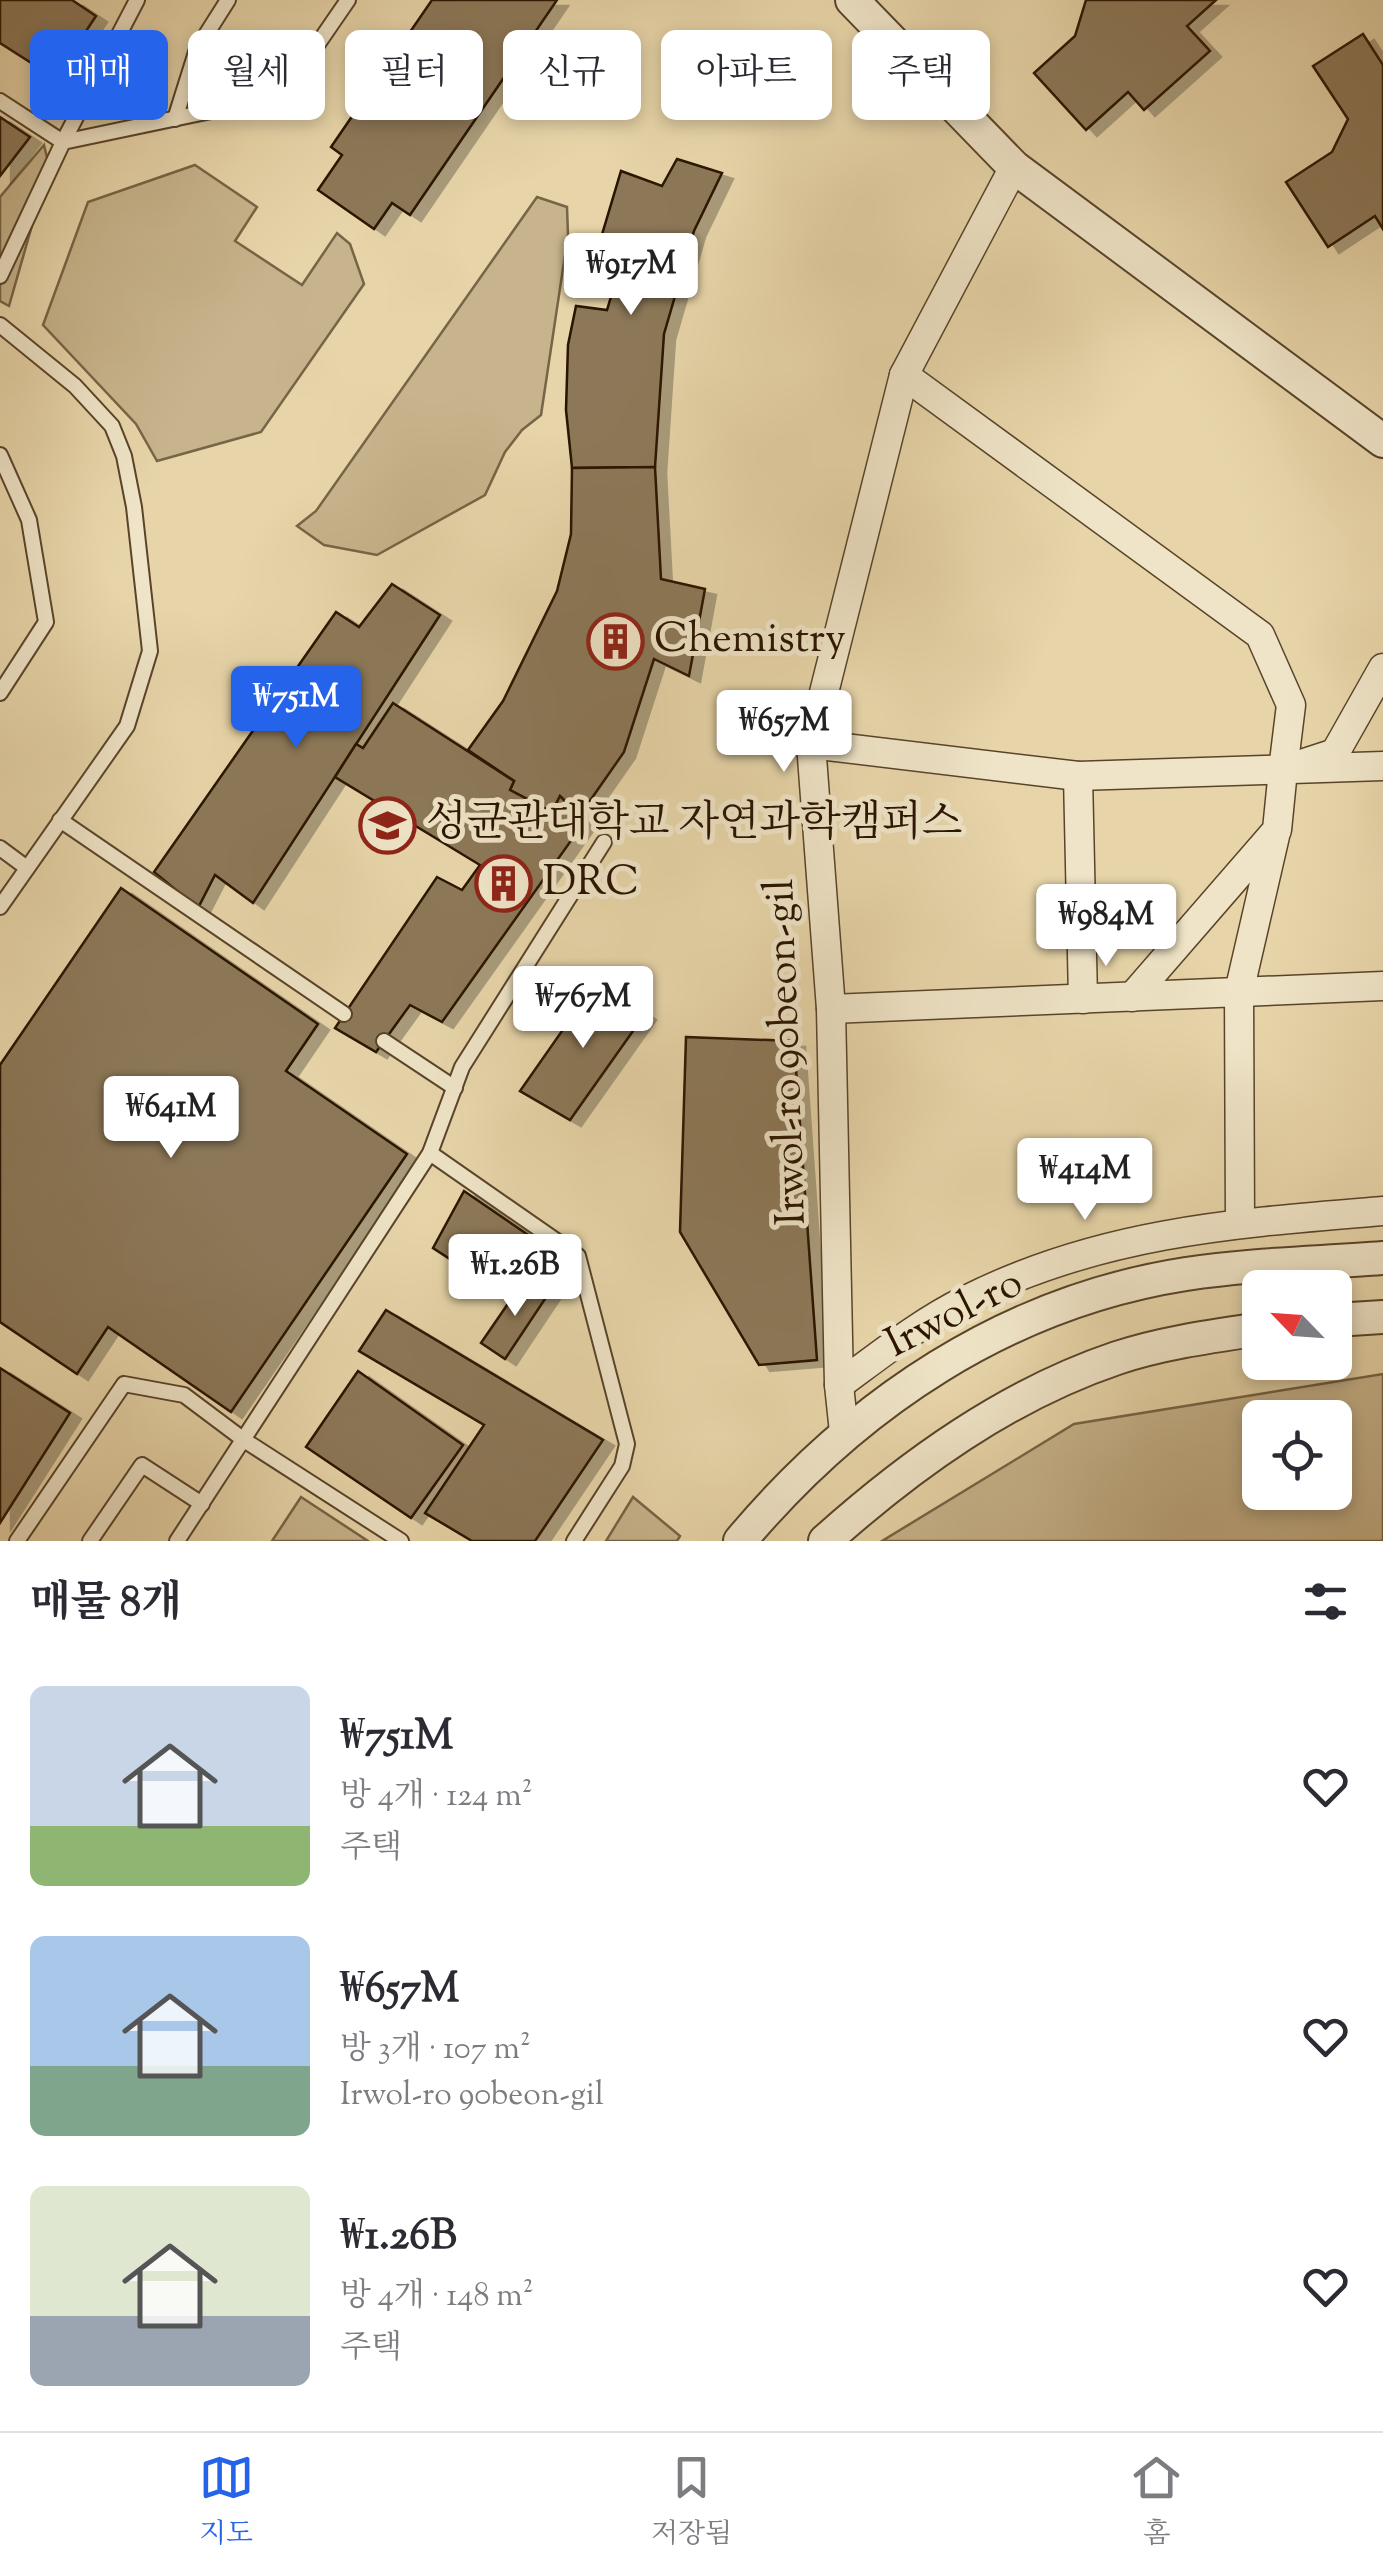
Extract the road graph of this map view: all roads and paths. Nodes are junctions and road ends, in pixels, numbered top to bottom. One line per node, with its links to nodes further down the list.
1 (137, 0): 7 (lane)
2 (228, 0): 6 (lane)
3 (348, 0): 6 (lane)
4 (852, 0): 8 (street)
5 (0, 100): 7 (lane)
6 (175, 118): 7 (lane)
7 (63, 142): 9 (lane)
8 (1014, 167): 11 (street, Irwol-ro 90beon-gil); 12 (street)
9 (0, 276)
10 (0, 324): 20 (lane)
11 (904, 375): 16 (street, Irwol-ro 90beon-gil); 18 (street)
12 (1383, 441)
13 (0, 456): 15 (lane)
14 (1383, 668): 18 (street)
15 (0, 693)
16 (810, 744): 19 (street); 30 (street, Irwol-ro 90beon-gil)
17 (1383, 766): 18 (street)
18 (1284, 770): 19 (street); 21 (street)
19 (1078, 776): 29 (street)
20 (60, 820): 24 (lane); 31 (lane)
21 (1276, 830): 27 (street); 28 (street)
22 (604, 842): 33 (lane)
23 (0, 848): 24 (lane)
24 (27, 868): 25 (lane)
25 (0, 907)
26 (1383, 986): 27 (street)
27 (1239, 992): 28 (street); 36 (street)
28 (1132, 997): 29 (street)
29 (1083, 999): 30 (street)
30 (831, 1009): 41 (street, Irwol-ro 90beon-gil)
31 (344, 1014)
32 (384, 1041): 33 (lane)
33 (455, 1088): 34 (lane)
34 (430, 1153): 43 (lane); 49 (lane)
35 (1383, 1212): 36 (street, Irwol-ro)
36 (1240, 1221): 41 (street, Irwol-ro)
37 (1383, 1258): 42 (street, Irwol-ro)
38 (1383, 1317): 39 (street)
39 (1352, 1319)
40 (1242, 1334): 51 (street)
41 (839, 1385): 42 (street, Irwol-ro 90beon-gil)
42 (844, 1432): 50 (street, Irwol-ro)
43 (244, 1440): 44 (lane); 46 (lane); 48 (lane)
44 (202, 1504): 45 (lane); 47 (lane)
45 (92, 1540)
46 (17, 1541)
47 (178, 1541)
48 (401, 1541)
49 (574, 1541)
50 (740, 1541)
51 (825, 1541)

